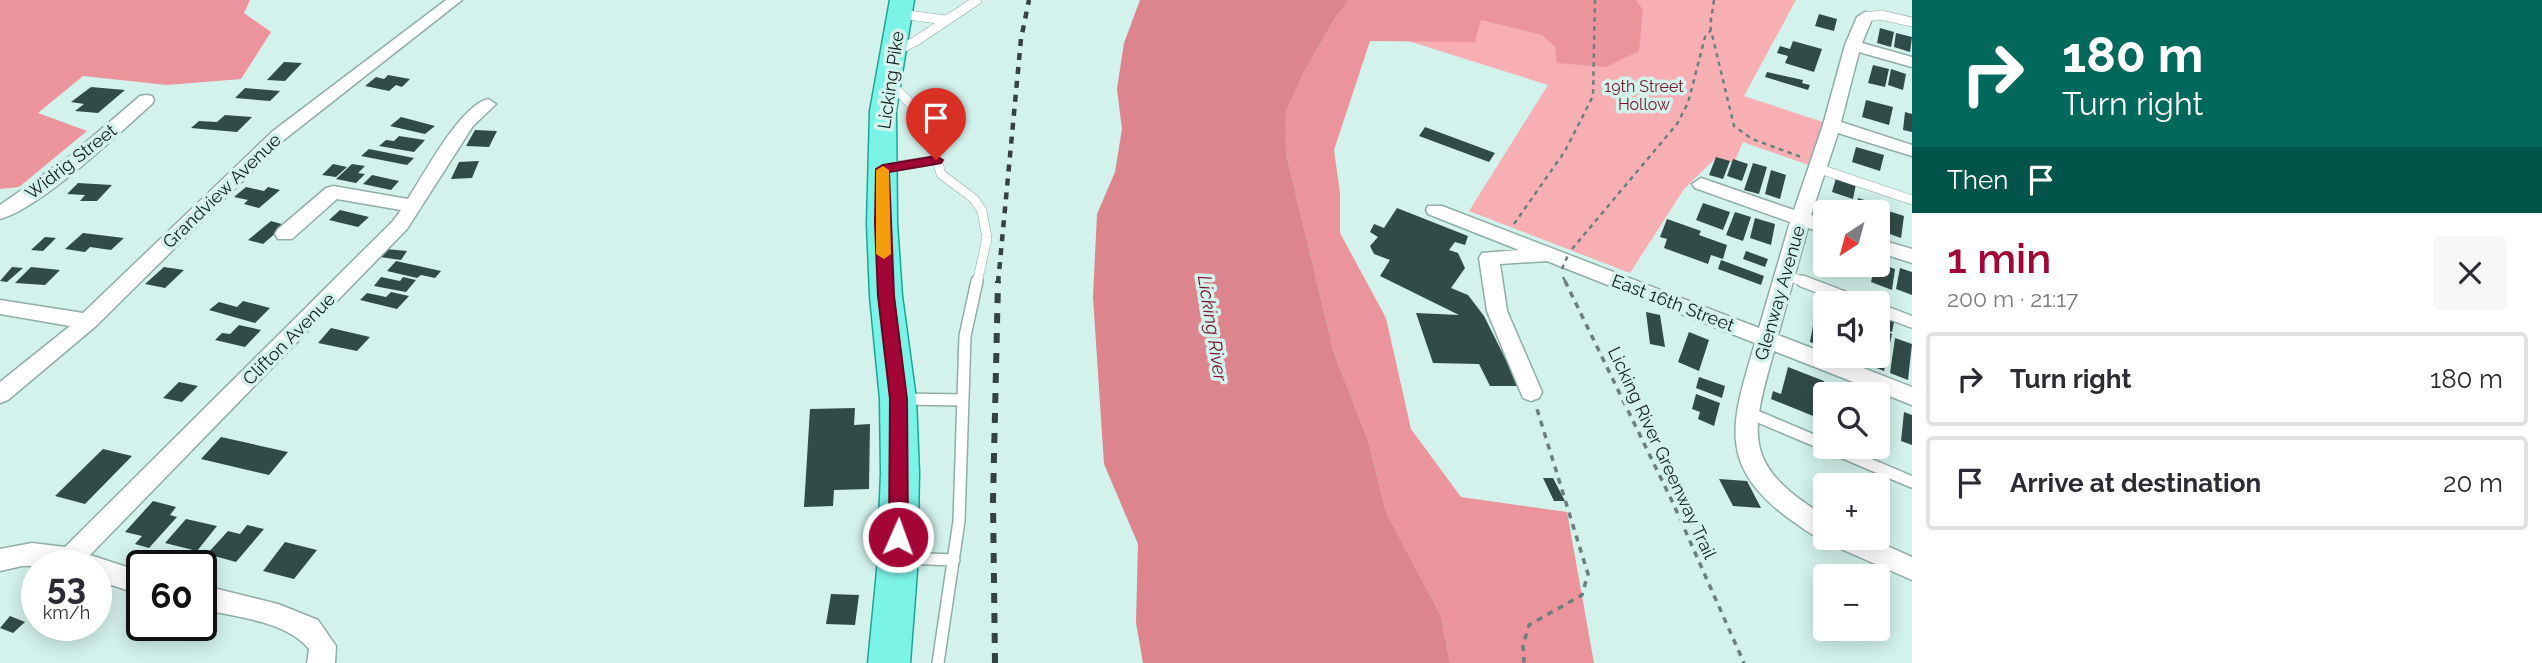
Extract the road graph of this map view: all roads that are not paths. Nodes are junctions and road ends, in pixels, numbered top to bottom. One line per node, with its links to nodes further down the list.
1 (455, 0): 33 (street, Grandview Avenue)
2 (977, 0): 5 (lane)
3 (901, 7): 5 (lane); 9 (main road, Licking Pike)
4 (1865, 16): 6 (lane); 7 (street, Glenway Avenue)
5 (947, 20): 9 (lane)
6 (1912, 22)
7 (1853, 45): 8 (street); 12 (street, Glenway Avenue)
8 (1912, 62)
9 (891, 67): 14 (lane); 16 (main road, Licking Pike)
10 (146, 100): 21 (street, Widrig Street)
11 (488, 104): 19 (street, Clifton Avenue)
12 (1832, 125): 13 (street); 15 (street, Glenway Avenue)
13 (1912, 150)
14 (936, 160): 16 (lane); 40 (lane)
15 (1818, 165): 18 (lane); 22 (street, Glenway Avenue)
16 (883, 169): 39 (main road, Licking Pike)
17 (1701, 184): 22 (street)
18 (1912, 200)
19 (415, 205): 25 (street); 46 (street, Clifton Avenue)
20 (1435, 210): 28 (street, East 16th Street)
21 (0, 212): 23 (street, Widrig Street)
22 (1801, 218): 24 (street); 29 (street, Glenway Avenue)
23 (0, 219)
24 (1813, 222)
25 (285, 234)
26 (1890, 249): 27 (street)
27 (1912, 256)
28 (1560, 260): 35 (street, East 16th Street); 36 (street)
29 (1786, 275): 30 (lane); 35 (street, Glenway Avenue)
30 (1828, 291)
31 (0, 307): 33 (street)
32 (1890, 314): 34 (lane)
33 (89, 321): 37 (street, Grandview Avenue)
34 (1912, 322)
35 (1768, 340): 38 (street, East 16th Street); 41 (street, Glenway Avenue)
36 (1531, 392)
37 (0, 394)
38 (1912, 396)
39 (898, 399): 40 (lane); 49 (main road, Licking Pike)
40 (963, 400): 51 (lane)
41 (1747, 412): 42 (lane); 45 (street, Glenway Avenue)
42 (1813, 440)
43 (1857, 459): 44 (lane)
44 (1912, 482)
45 (1813, 521)
46 (89, 550)
47 (1870, 550): 52 (street)
48 (21, 557): 50 (street)
49 (897, 558): 51 (lane); 55 (main road, Licking Pike)
50 (0, 560)
51 (954, 560): 56 (lane)
52 (1912, 569)
53 (217, 601): 54 (street)
54 (321, 663)
55 (889, 663)
56 (938, 663)

